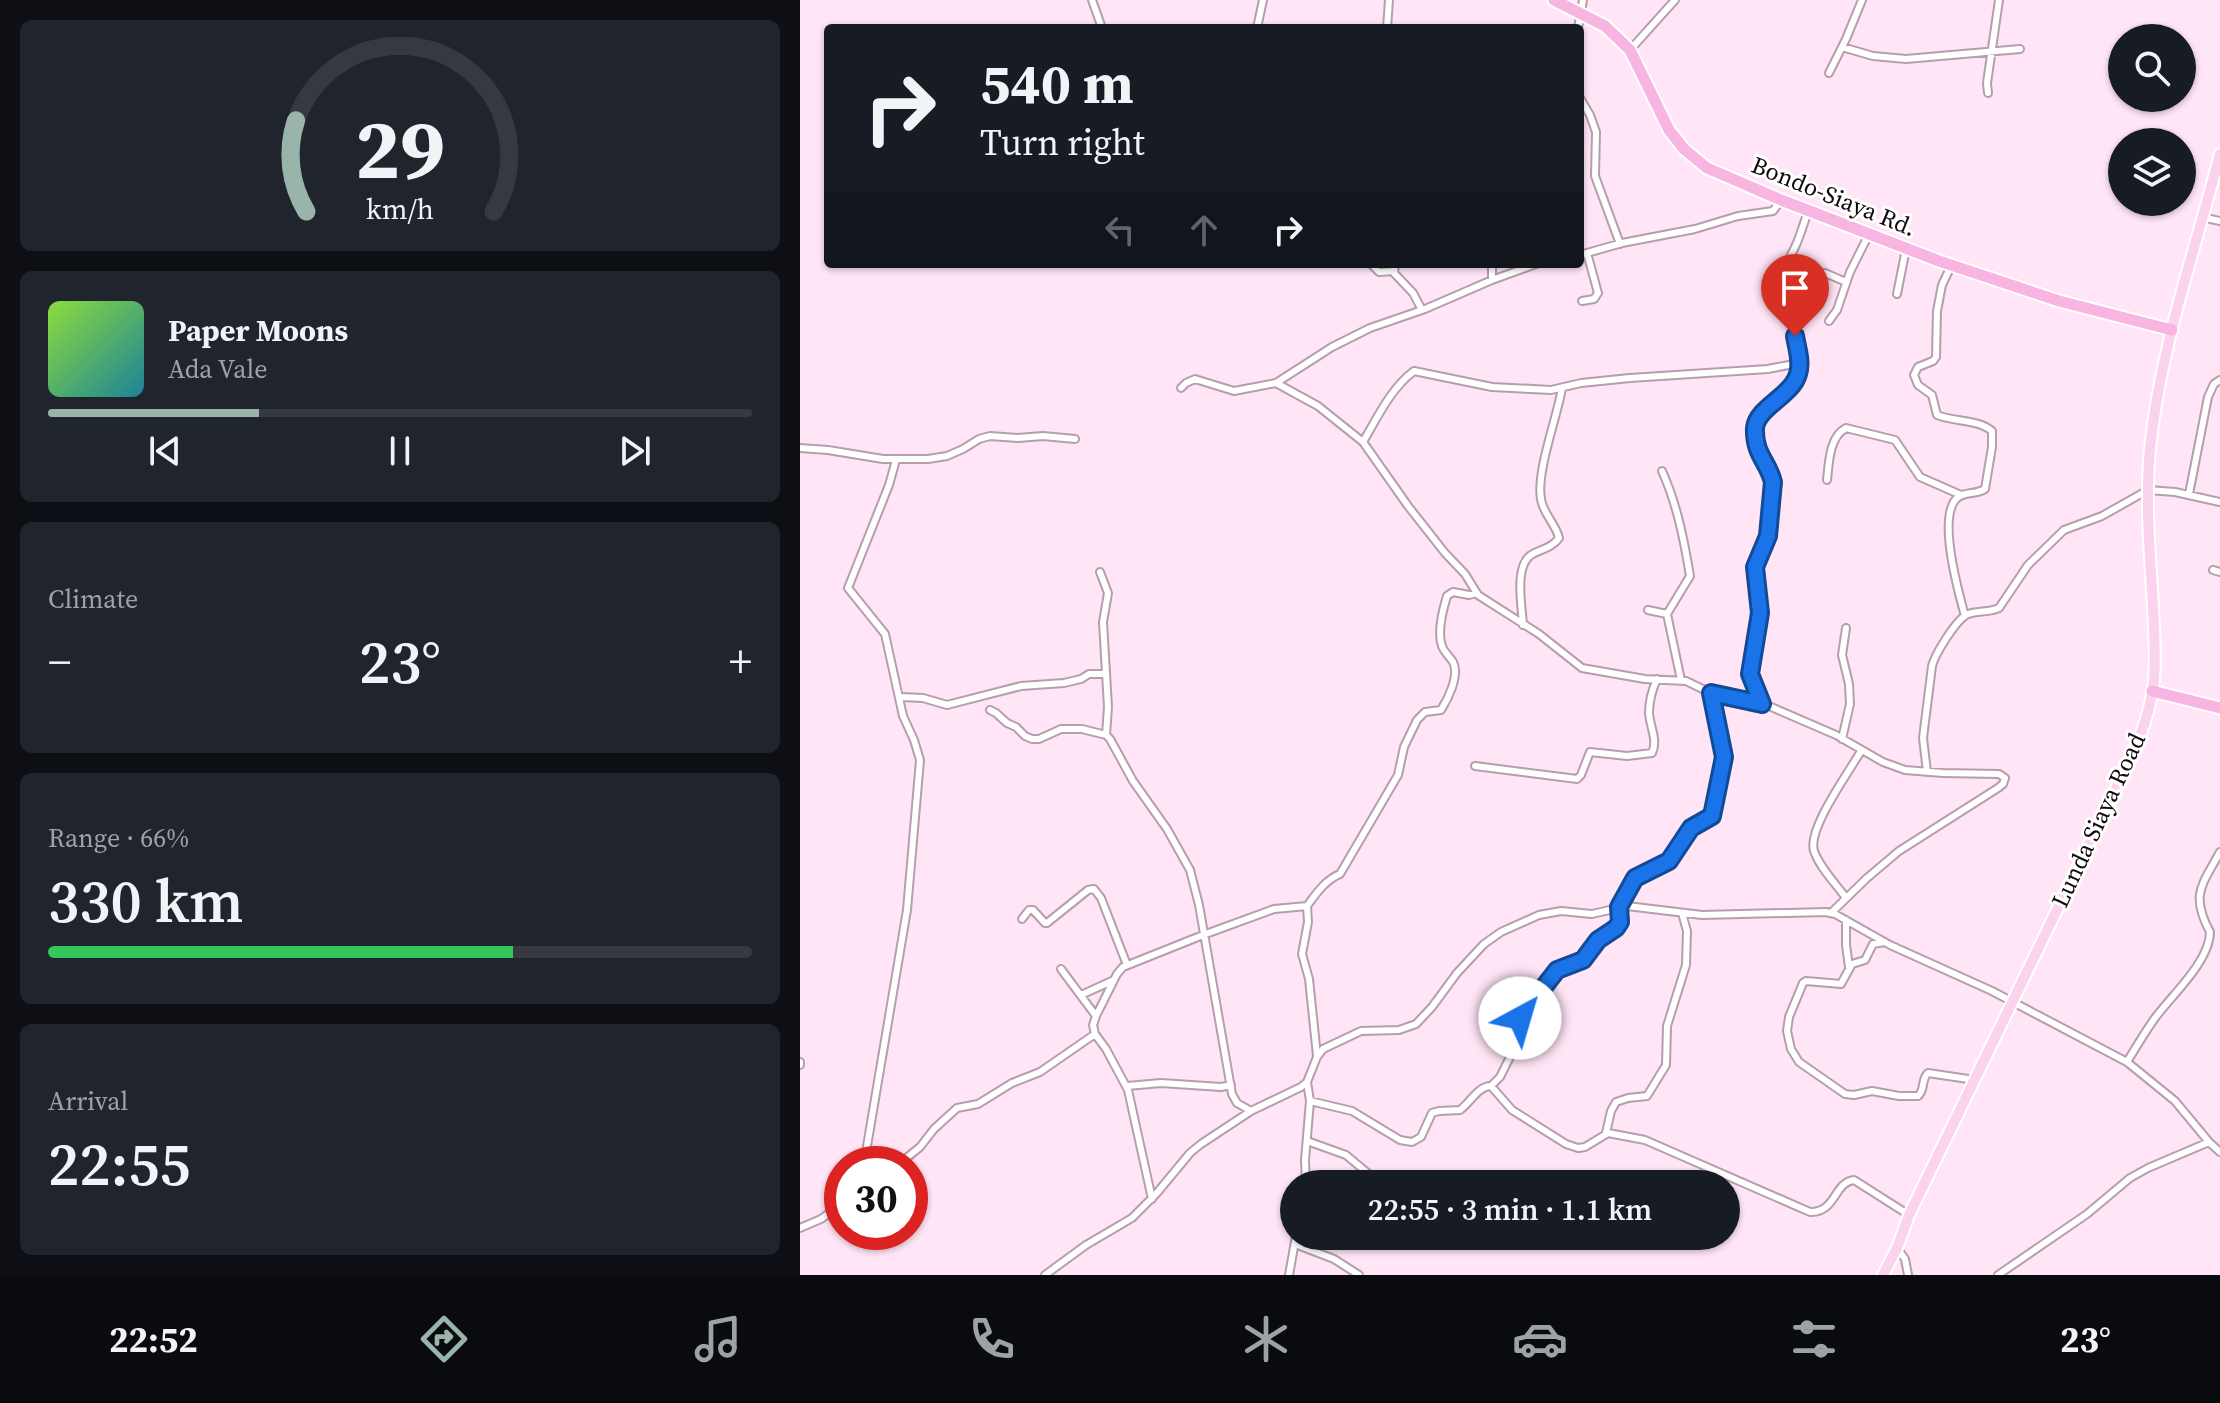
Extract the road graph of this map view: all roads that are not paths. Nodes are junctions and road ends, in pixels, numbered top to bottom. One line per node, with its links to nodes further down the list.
1 (1092, 0): 10 (street)
2 (1263, 0): 11 (street)
3 (1389, 0): 12 (street)
4 (1554, 0): 9 (highway, Bondo-Siaya Rd.)
5 (1583, 0): 9 (street)
6 (1675, 0): 16 (street)
7 (1862, 0): 14 (street)
8 (1999, 0): 17 (street)
9 (1581, 15): 13 (street); 16 (highway, Bondo-Siaya Rd.)
10 (1101, 24)
11 (1258, 24)
12 (1387, 24)
13 (1579, 24)
14 (1842, 47): 17 (street); 18 (street)
15 (2020, 49): 17 (street)
16 (1630, 50): 22 (highway, Bondo-Siaya Rd.)
17 (1992, 51): 19 (street)
18 (1829, 73)
19 (1988, 93)
20 (1584, 104): 27 (street)
21 (2220, 154): 24 (main road, Lunda Siaya Road)
22 (1781, 200): 23 (highway, Bondo-Siaya Rd.); 27 (street)
23 (1808, 211): 26 (highway, Bondo-Siaya Rd.); 37 (street)
24 (2202, 217): 25 (street); 42 (main road, Lunda Siaya Road)
25 (2220, 221)
26 (1869, 234): 28 (highway, Bondo-Siaya Rd.); 36 (street)
27 (1620, 244): 29 (street)
28 (1906, 249): 30 (highway, Bondo-Siaya Rd.); 38 (street)
29 (1584, 254): 39 (street)
30 (1951, 266): 42 (highway, Bondo-Siaya Rd.); 56 (street)
31 (1375, 268): 32 (street)
32 (1395, 268): 40 (street)
33 (1492, 268): 35 (street)
34 (1525, 268): 35 (street)
35 (1492, 280): 40 (street)
36 (1846, 282): 37 (street); 41 (street)
37 (1783, 289): 43 (street)
38 (1897, 294)
39 (1582, 301)
40 (1422, 310): 45 (street)
41 (1829, 321)
42 (2172, 330): 54 (main road, Lunda Siaya Road)
43 (1799, 363): 47 (street); 71 (street)
44 (2220, 380): 55 (street)
45 (1276, 383): 46 (street); 49 (street)
46 (1181, 388)
47 (1562, 388): 49 (street); 63 (street)
48 (1075, 439): 51 (street)
49 (1363, 442): 59 (street)
50 (800, 448): 51 (street)
51 (896, 460): 70 (street)
52 (1662, 471): 61 (street)
53 (1827, 480): 56 (street)
54 (2148, 490): 55 (street); 62 (street); 68 (main road, Lunda Siaya Road)
55 (2189, 494): 57 (street)
56 (1961, 495): 62 (street)
57 (2220, 502)
58 (1100, 572): 65 (street)
59 (1477, 593): 63 (street); 81 (street)
60 (1648, 610): 61 (street)
61 (1667, 614): 67 (street)
62 (1965, 616): 78 (street)
63 (1523, 625): 66 (street)
64 (1846, 628): 75 (street)
65 (1106, 674): 70 (street); 74 (street)
66 (1657, 679): 67 (street); 77 (street)
67 (1681, 680): 69 (street)
68 (2152, 691): 72 (highway); 94 (main road, Lunda Siaya Road)
69 (1711, 693): 71 (street); 82 (street)
70 (901, 697): 111 (street)
71 (1762, 704): 75 (street)
72 (2220, 708)
73 (990, 710): 74 (street)
74 (1106, 735): 87 (street)
75 (1842, 739): 76 (street)
76 (1861, 751): 78 (street); 80 (street)
77 (1475, 766)
78 (1927, 772): 80 (street)
79 (2220, 852): 98 (street)
80 (1846, 898): 83 (street)
81 (1307, 906): 87 (street); 97 (street)
82 (1619, 907): 84 (street); 97 (street); 103 (street)
83 (1832, 912): 84 (street); 86 (street)
84 (1682, 913): 108 (street)
85 (1022, 919): 89 (street)
86 (1846, 920): 88 (street); 90 (street)
87 (1203, 935): 89 (street); 101 (street)
88 (1887, 942): 90 (street); 94 (street)
89 (1127, 965): 92 (street)
90 (1849, 967): 99 (street)
91 (1061, 969): 93 (street)
92 (1114, 980): 93 (street); 95 (street)
93 (1081, 995): 95 (street)
94 (2012, 1002): 98 (street); 99 (main road, Lunda Siaya Road)
95 (1096, 1016): 96 (street)
96 (1095, 1034): 102 (street); 112 (street)
97 (1317, 1057): 100 (street)
98 (2127, 1062): 110 (street)
99 (1975, 1080): 117 (main road, Lunda Siaya Road)
100 (1307, 1082): 104 (street); 105 (street)
101 (1231, 1085): 102 (street); 107 (street)
102 (1127, 1086): 116 (street)
103 (1491, 1086): 106 (street); 108 (street)
104 (1299, 1089): 105 (street); 107 (street)
105 (1309, 1091): 106 (street)
106 (1310, 1101): 109 (street)
107 (1251, 1111): 116 (street)
108 (1606, 1133): 117 (street)
109 (1307, 1141): 114 (street); 115 (street)
110 (2209, 1142): 113 (street); 123 (street)
111 (867, 1146)
112 (921, 1146)
113 (2220, 1152)
114 (1306, 1170)
115 (1364, 1170)
116 (1152, 1199): 124 (street)
117 (1909, 1215): 120 (main road, Lunda Siaya Road)
118 (824, 1217): 119 (street)
119 (800, 1228)
120 (1897, 1248): 127 (main road, Lunda Siaya Road); 128 (street)
121 (1294, 1250): 125 (street)
122 (1316, 1250): 126 (street)
123 (2000, 1274)
124 (1045, 1275)
125 (1289, 1275)
126 (1359, 1275)
127 (1883, 1275)
128 (1908, 1275)

